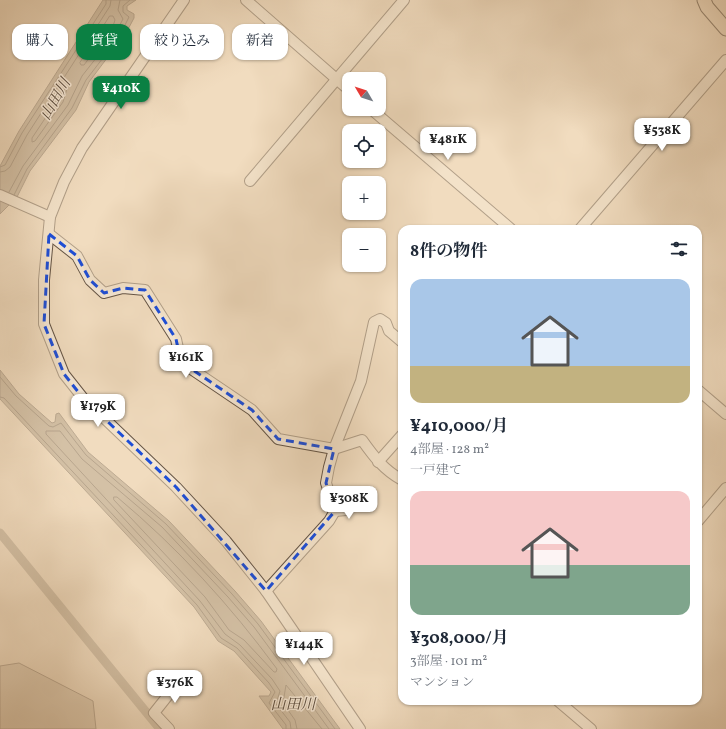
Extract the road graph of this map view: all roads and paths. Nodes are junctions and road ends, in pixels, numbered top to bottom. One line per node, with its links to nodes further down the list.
1 (184, 0): 12 (street)
2 (246, 0): 7 (street)
3 (404, 0): 7 (street)
4 (704, 0): 5 (main road)
5 (726, 29)
6 (726, 60): 14 (street)
7 (337, 79): 8 (street); 10 (street)
8 (342, 84)
9 (379, 116): 13 (street)
10 (250, 181)
11 (0, 195): 12 (street)
12 (48, 216): 15 (street)
13 (506, 225)
14 (583, 225)
15 (49, 234): 20 (street); 27 (street)
16 (398, 339): 20 (street)
17 (702, 393): 18 (street)
18 (726, 414)
19 (398, 440): 21 (street)
20 (334, 449): 21 (street); 25 (street)
21 (378, 462): 22 (street)
22 (398, 478)
23 (726, 488): 26 (street)
24 (349, 504): 25 (street)
25 (335, 511): 27 (street)
26 (702, 516)
27 (266, 591): 31 (street)
28 (181, 679): 30 (street)
29 (563, 705): 32 (street)
30 (169, 729)
31 (360, 729)
32 (591, 729)

